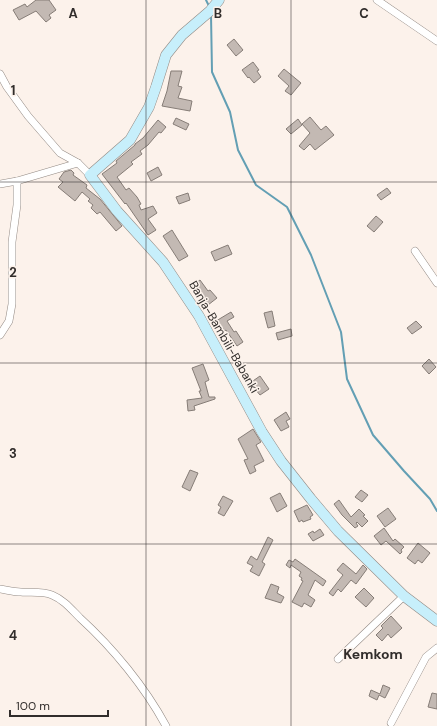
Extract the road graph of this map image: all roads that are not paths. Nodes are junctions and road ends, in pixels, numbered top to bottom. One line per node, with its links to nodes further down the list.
1 (219, 0): 6 (street)
2 (377, 0): 3 (street)
3 (437, 41)
4 (0, 74): 5 (street)
5 (78, 163): 6 (street); 7 (street)
6 (90, 175): 13 (street, Banja-Bambili-Babanki)
7 (17, 181): 8 (street); 11 (street)
8 (0, 184)
9 (415, 251): 10 (street)
10 (437, 283)
11 (0, 335)
12 (0, 589): 18 (street)
13 (404, 596): 14 (street, Banja-Bambili-Babanki); 16 (street)
14 (437, 621)
15 (437, 648): 17 (street)
16 (338, 659)
17 (391, 723)
18 (166, 726)

